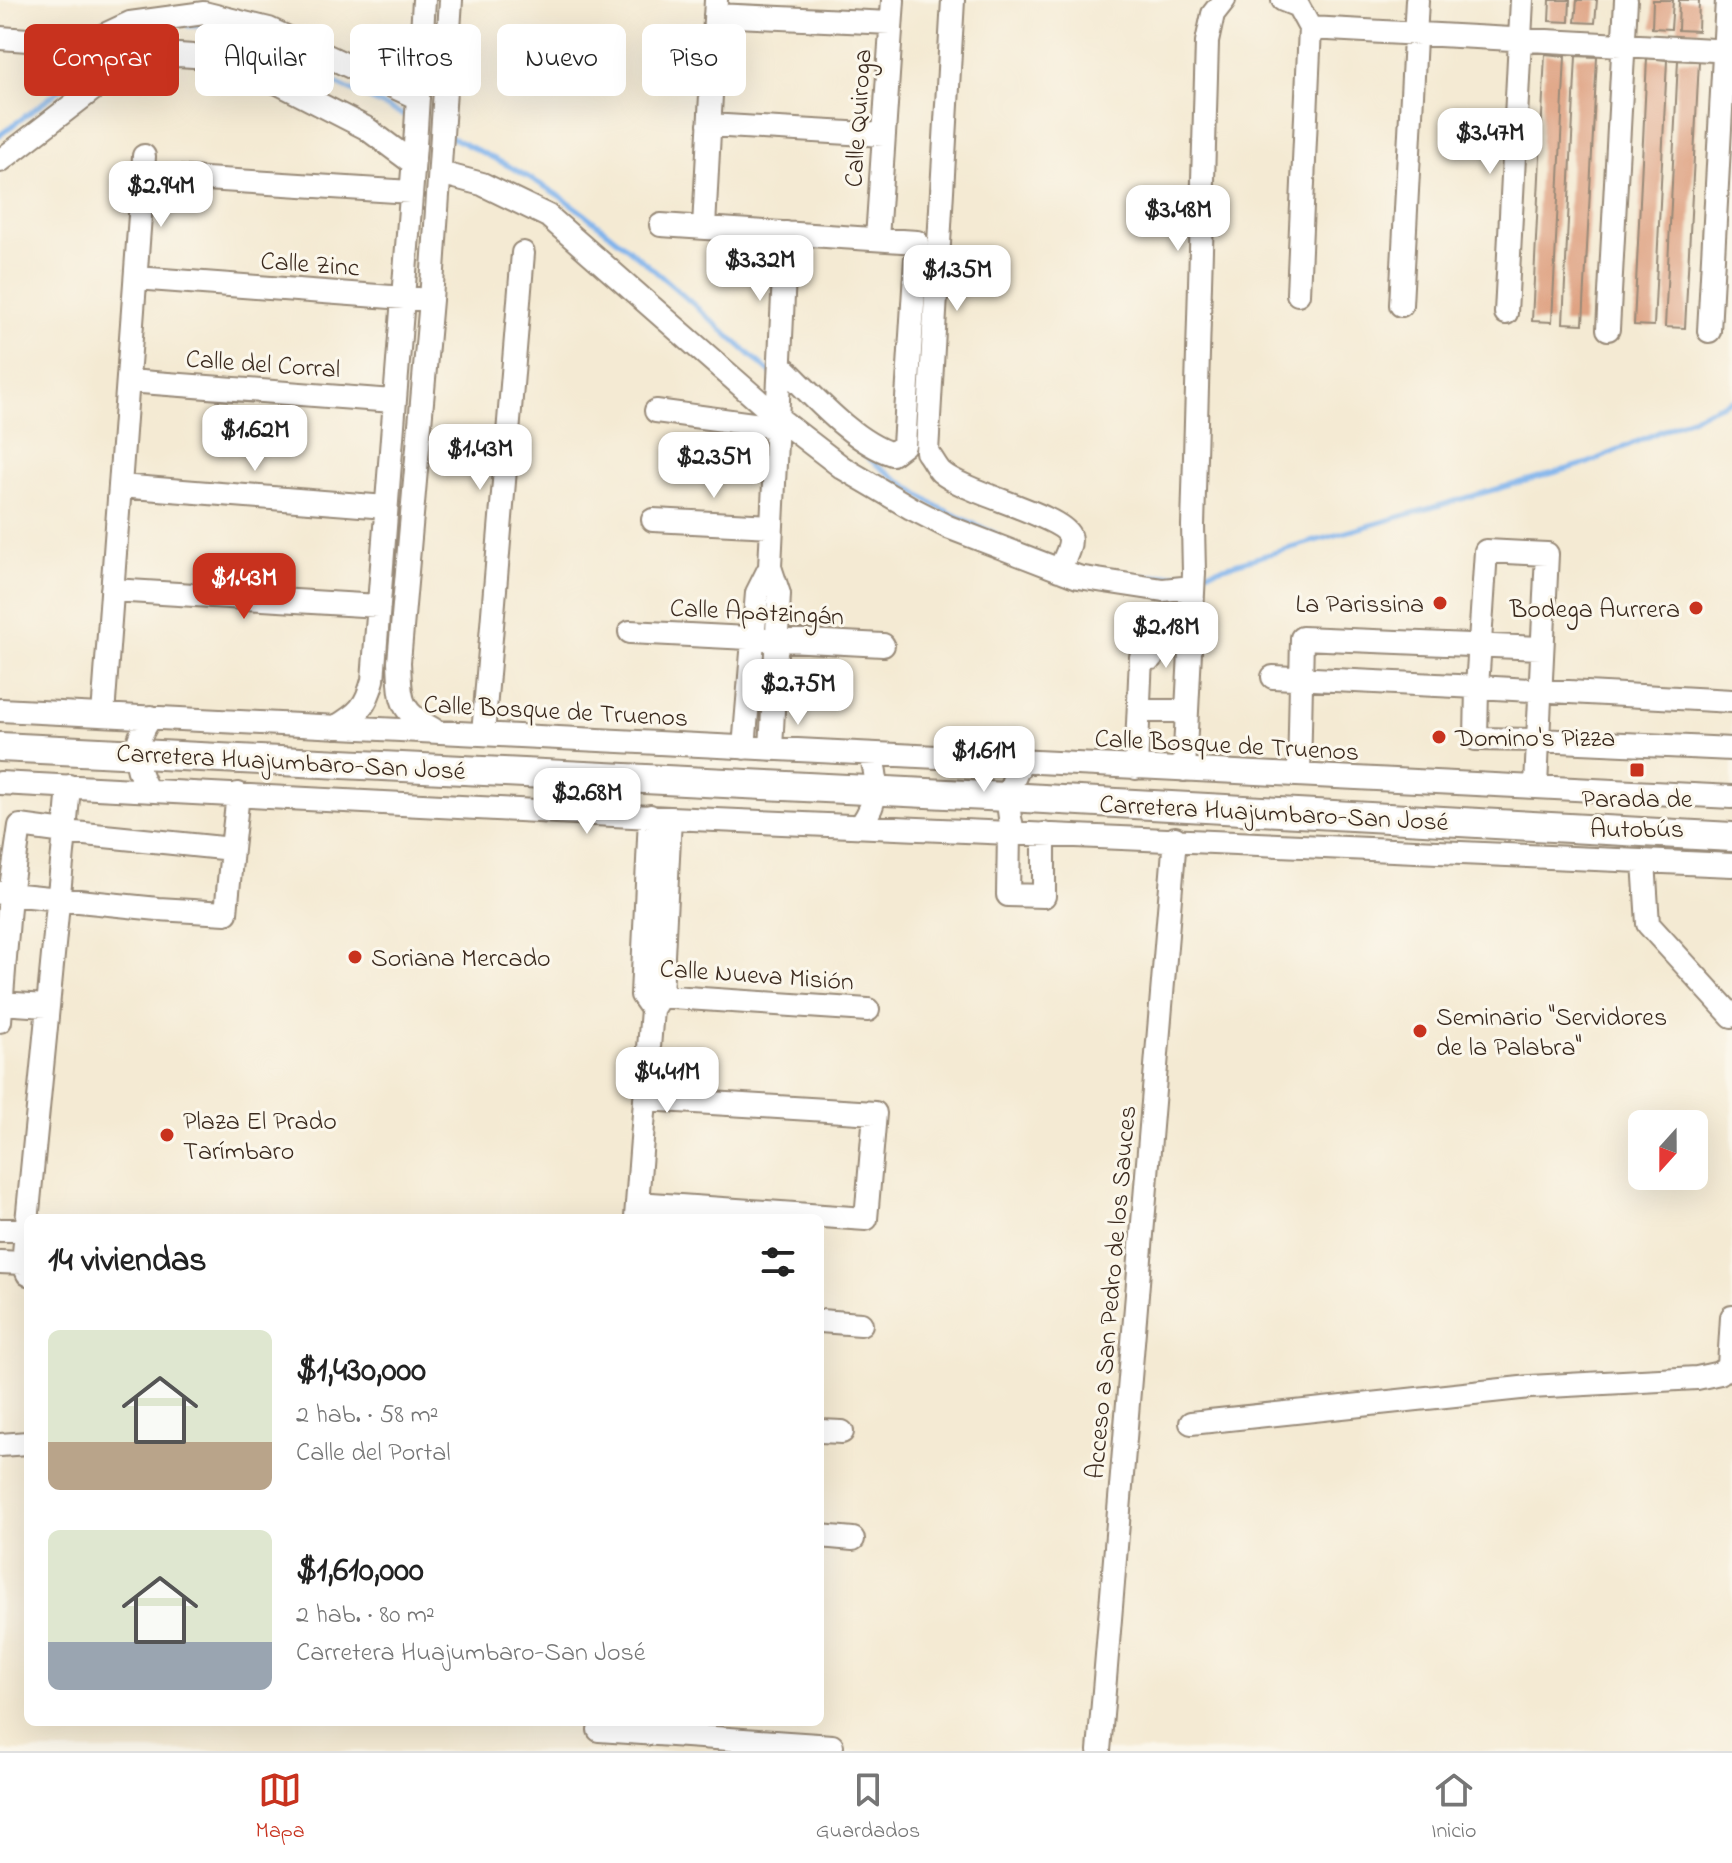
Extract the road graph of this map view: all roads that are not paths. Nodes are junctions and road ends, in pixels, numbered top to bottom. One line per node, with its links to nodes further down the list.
1 (424, 0): 19 (street)
2 (451, 0): 24 (street)
3 (893, 0): 12 (street, Calle Quiroga)
4 (953, 0): 49 (street)
5 (1224, 0): 50 (street)
6 (1283, 0): 13 (street)
7 (1417, 0): 14 (street)
8 (1522, 0): 16 (street)
9 (1626, 0): 17 (street)
10 (1727, 0): 18 (street)
11 (715, 8): 12 (street); 20 (street)
12 (891, 23): 21 (street, Calle Quiroga)
13 (1310, 28): 14 (street); 32 (street)
14 (1415, 34): 16 (street); 35 (street)
15 (0, 38): 19 (street)
16 (1519, 40): 17 (street); 36 (street)
17 (1623, 46): 18 (street); 37 (street)
18 (1728, 51): 38 (street)
19 (418, 106): 22 (street)
20 (709, 125): 21 (street); 27 (street)
21 (884, 135): 29 (street, Calle Quiroga)
22 (414, 154): 23 (street); 25 (street)
23 (0, 161)
24 (440, 165): 34 (street); 43 (street)
25 (411, 192): 31 (street); 33 (street)
26 (661, 225): 27 (street)
27 (704, 227): 28 (street)
28 (786, 233): 29 (street); 39 (street)
29 (877, 239): 39 (street)
30 (523, 253): 74 (street)
31 (136, 278): 33 (street, Calle Zinc); 40 (street)
32 (1298, 294)
33 (403, 298): 34 (street, Calle Zinc); 41 (street)
34 (431, 300): 61 (street)
35 (1401, 305)
36 (1506, 313)
37 (1608, 329)
38 (1709, 331)
39 (780, 370): 43 (street)
40 (128, 381): 41 (street, Calle del Corral); 44 (street)
41 (393, 401): 45 (street)
42 (656, 411): 43 (street)
43 (777, 416): 47 (street); 49 (street)
44 (120, 486): 45 (street); 51 (street)
45 (386, 507): 52 (street)
46 (653, 520): 47 (street)
47 (772, 526): 48 (street)
48 (770, 567): 55 (street); 56 (street)
49 (1060, 568): 50 (street)
50 (1193, 580): 53 (street)
51 (112, 590): 52 (street); 70 (street)
52 (379, 606): 60 (street)
53 (1191, 620): 68 (street); 69 (street)
54 (630, 632): 55 (street, Calle Apatzingán)
55 (752, 639): 56 (street, Calle Apatzingán); 77 (street)
56 (778, 640): 58 (street, Calle Apatzingán); 78 (street)
57 (1479, 644): 59 (street); 59 (street); 63 (street); 64 (street)
58 (883, 645)
59 (1541, 648): 65 (street)
60 (375, 661): 61 (street); 72 (street)
61 (399, 662): 73 (street)
62 (1273, 677): 63 (street)
63 (1301, 678): 64 (street); 85 (street)
64 (1477, 687): 65 (street); 75 (street)
65 (1541, 692): 66 (street); 75 (street)
66 (1732, 701)
67 (0, 710): 70 (street, Calle Bosque de Truenos)
68 (1139, 711): 69 (street); 83 (street)
69 (1187, 711): 84 (street)
70 (103, 715): 71 (street, Calle Bosque de Truenos)
71 (151, 717): 72 (street, Calle Bosque de Truenos); 80 (street)
72 (336, 727): 73 (street, Calle Bosque de Truenos)
73 (438, 732): 74 (street, Calle Bosque de Truenos)
74 (483, 734): 77 (street, Calle Bosque de Truenos)
75 (1538, 740): 79 (street); 88 (street)
76 (0, 747): 80 (main road, Carretera Huajumbaro-San José)
77 (744, 748): 78 (street, Calle Bosque de Truenos)
78 (771, 749): 81 (street, Calle Bosque de Truenos)
79 (1732, 749)
80 (135, 753): 89 (street); 90 (main road, Carretera Huajumbaro-San José)
81 (870, 754): 82 (street, Calle Bosque de Truenos); 90 (street)
82 (1022, 763): 83 (street, Calle Bosque de Truenos); 92 (street)
83 (1136, 768): 84 (street, Calle Bosque de Truenos)
84 (1184, 770): 85 (street, Calle Bosque de Truenos)
85 (1299, 775): 88 (street, Calle Bosque de Truenos)
86 (0, 783): 87 (street)
87 (69, 786): 89 (street); 96 (street)
88 (1536, 787): 93 (street, Calle Bosque de Truenos)
89 (147, 789): 91 (street)
90 (877, 790): 92 (main road, Carretera Huajumbaro-San José); 95 (street)
91 (238, 794): 94 (street); 101 (street)
92 (1007, 797): 97 (street); 99 (main road, Carretera Huajumbaro-San José)
93 (1732, 797)
94 (660, 817): 95 (street); 106 (street)
95 (861, 825): 97 (street)
96 (65, 832): 101 (street); 104 (street); 105 (street)
97 (1012, 832): 98 (street); 98 (street)
98 (1044, 834): 100 (street)
99 (1732, 837)
100 (1175, 838): 102 (street); 131 (street, Acceso a San Pedro de los Sauces)
101 (232, 849): 105 (street)
102 (1644, 861): 103 (street); 110 (street)
103 (1732, 865)
104 (5, 893): 105 (street); 108 (street)
105 (58, 899): 107 (street)
106 (652, 999): 109 (street, Calle Nueva Misión); 111 (street)
107 (46, 1006): 108 (street); 113 (street)
108 (1, 1009)
109 (868, 1010)
110 (1732, 1016)
111 (645, 1099): 112 (street); 115 (street)
112 (637, 1211): 114 (street)
113 (27, 1214)
114 (723, 1214)
115 (824, 1218)
116 (0, 1230): 117 (street)
117 (24, 1230)
118 (0, 1262): 119 (street)
119 (24, 1268)
120 (1732, 1317): 123 (street)
121 (824, 1321): 122 (street)
122 (861, 1324)
123 (1730, 1366): 124 (street)
124 (1191, 1423)
125 (24, 1443): 126 (street)
126 (0, 1445)
127 (824, 1536): 128 (street)
128 (853, 1539)
129 (600, 1734): 130 (street)
130 (832, 1746)
131 (1099, 1751)

